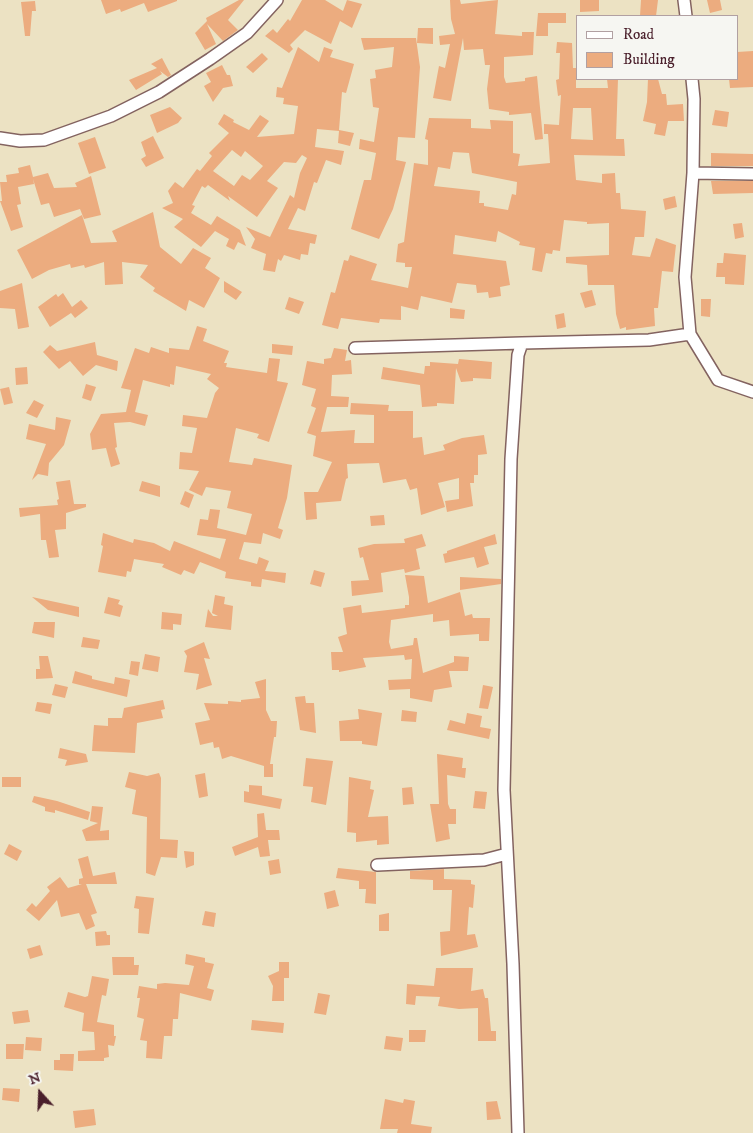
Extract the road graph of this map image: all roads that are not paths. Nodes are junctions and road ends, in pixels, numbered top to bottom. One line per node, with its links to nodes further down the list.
1 (277, 0): 5 (street)
2 (684, 0): 3 (street)
3 (686, 15)
4 (692, 80): 6 (street)
5 (0, 138)
6 (693, 173): 7 (street); 8 (street)
7 (753, 174)
8 (690, 334): 9 (street); 11 (street)
9 (522, 343): 10 (street); 12 (street)
10 (355, 348)
11 (753, 392)
12 (507, 854): 13 (street); 14 (street)
13 (377, 865)
14 (518, 1133)

